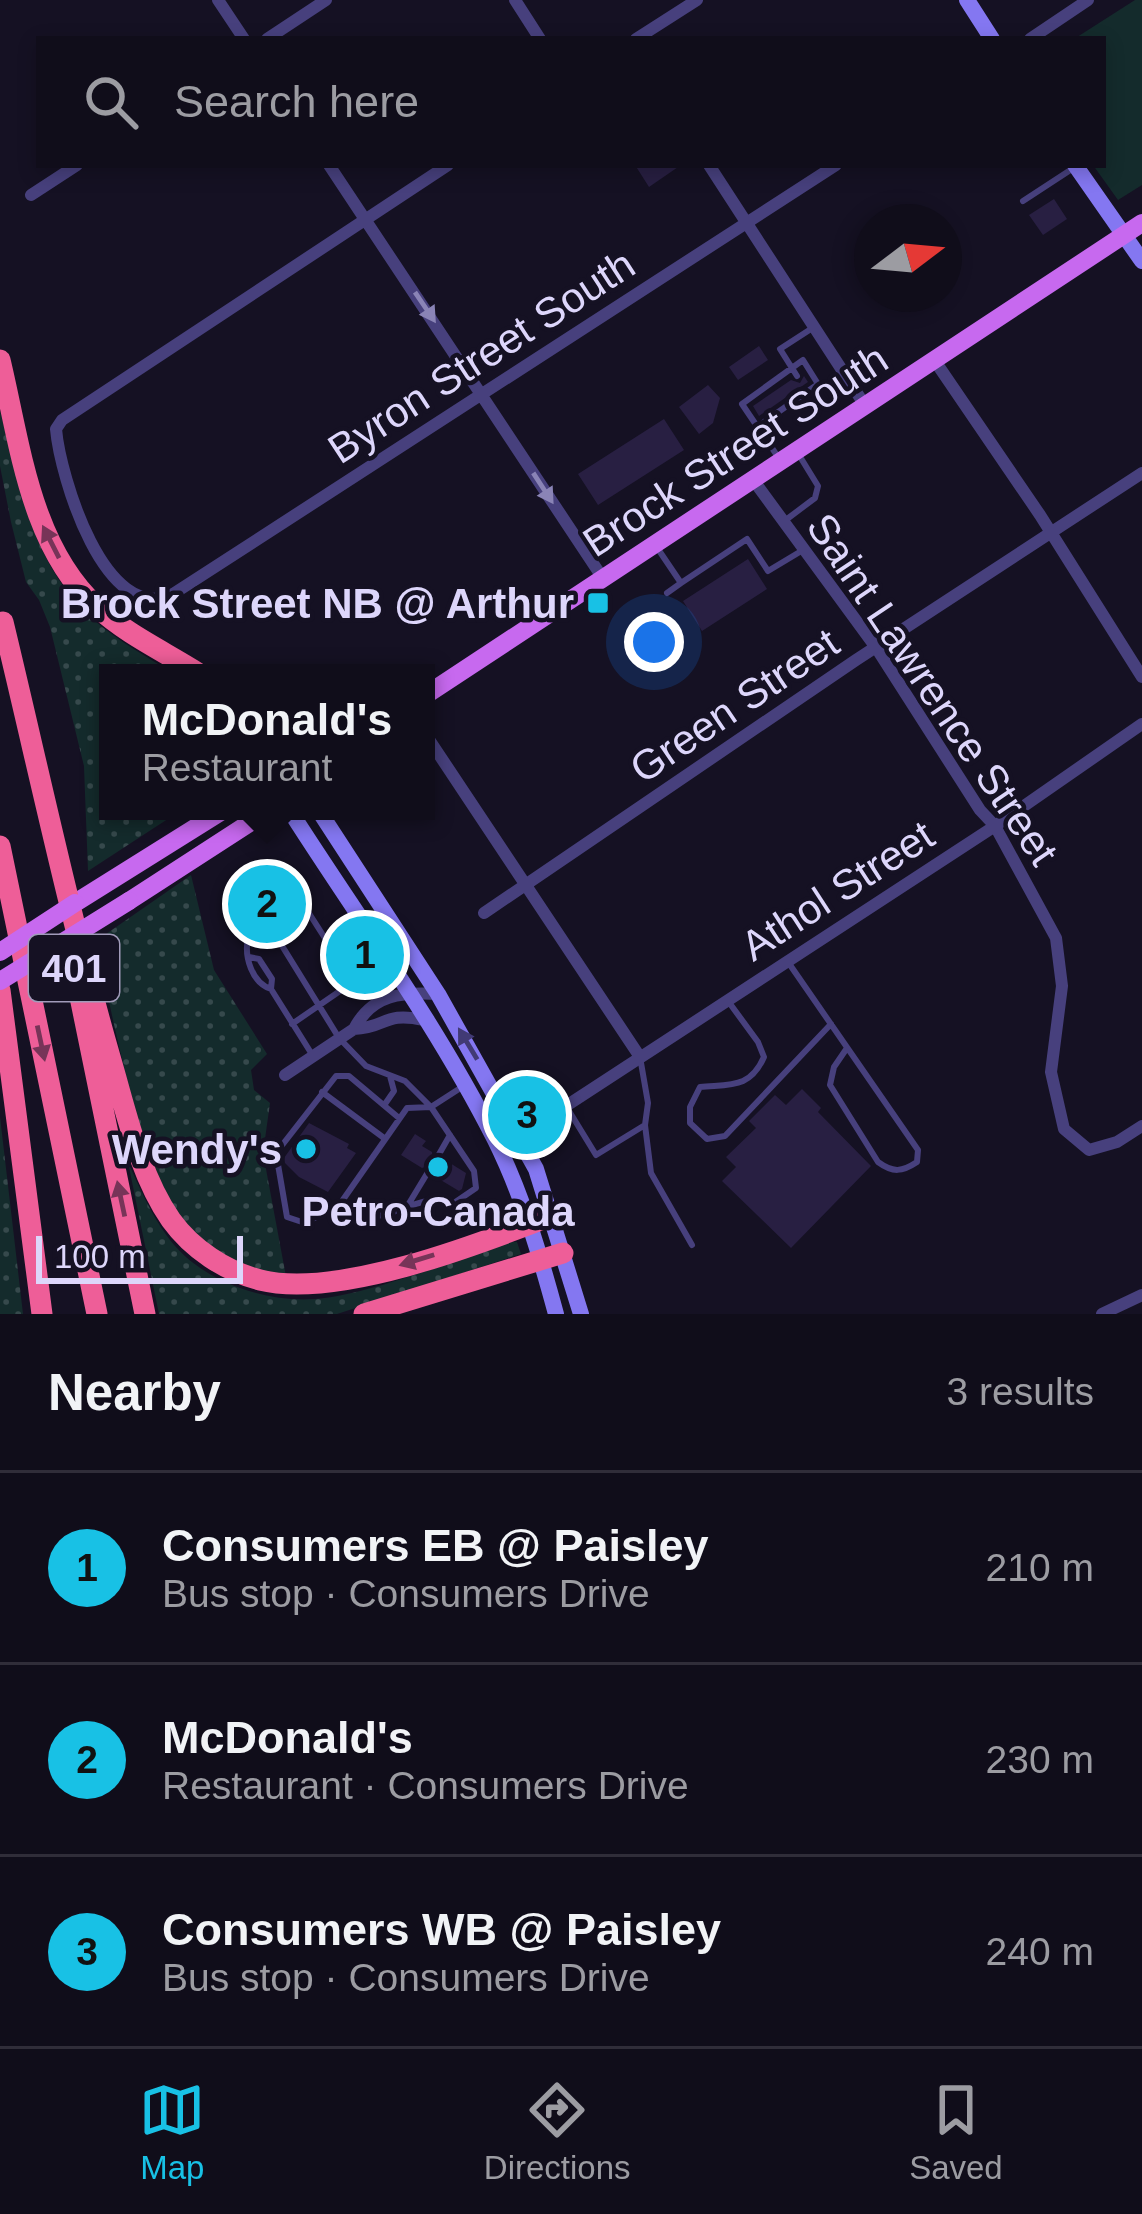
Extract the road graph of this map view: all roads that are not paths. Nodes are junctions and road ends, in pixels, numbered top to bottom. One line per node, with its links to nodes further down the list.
1 (218, 0): 7 (street)
2 (326, 0): 8 (street)
3 (514, 0): 9 (street)
4 (697, 0): 10 (street)
5 (967, 0): 11 (main road)
6 (1088, 0): 12 (street)
7 (242, 36)
8 (272, 36)
9 (538, 36)
10 (642, 36)
11 (990, 36)
12 (1034, 36)
13 (72, 168): 20 (street)
14 (331, 168): 22 (street)
15 (443, 168): 22 (street)
16 (711, 168): 23 (street)
17 (831, 168): 23 (street, Byron Street South)
18 (1072, 168): 21 (lane)
19 (1076, 168): 25 (main road)
20 (31, 195)
21 (1023, 201)
22 (365, 220): 31 (street, one-way to 31); 31 (street, Byron Street South)
23 (747, 223): 27 (street); 31 (street, Byron Street South)
24 (1142, 223): 25 (main road, Brock Street South)
25 (1123, 236): 26 (main road); 29 (main road, Brock Street South)
26 (1142, 261)
27 (814, 327): 30 (lane); 32 (street)
28 (0, 360): 46 (highway, one-way to 28)
29 (935, 361): 32 (main road, Brock Street South); 38 (street)
30 (795, 372): 33 (lane); 33 (lane)
31 (483, 396): 41 (street, one-way to 41)
32 (866, 407): 34 (main road, Brock Street South)
33 (757, 427): 34 (lane)
34 (789, 457): 36 (main road, Brock Street South); 37 (lane)
35 (1142, 473): 38 (street, Green Street)
36 (754, 482): 37 (street, Saint Lawrence Street); 39 (main road, Brock Street South)
37 (782, 522): 40 (street, Saint Lawrence Street)
38 (1052, 533): 45 (street, Green Street); 47 (street)
39 (656, 546): 41 (main road, Brock Street South); 42 (lane)
40 (803, 550): 42 (lane); 45 (street, Saint Lawrence Street)
41 (604, 580): 48 (main road, Brock Street South)
42 (681, 583): 43 (lane)
43 (667, 593)
44 (1, 615): 93 (highway, one-way to 44); 100 (highway, 401, one-way to 44)
45 (877, 649): 55 (street, Saint Lawrence Street); 57 (street, Green Street)
46 (184, 664)
47 (1142, 677)
48 (435, 689)
49 (1142, 724): 55 (street, Athol Street)
50 (435, 748): 57 (street)
51 (208, 820): 60 (main road, bridge)
52 (254, 820): 62 (main road, bridge)
53 (296, 820): 64 (main road)
54 (325, 820): 65 (main road)
55 (995, 826): 61 (street, Athol Street); 85 (street, Saint Lawrence Street)
56 (0, 846): 99 (highway, 401, one-way to 99)
57 (527, 886): 59 (street, Green Street); 75 (street)
58 (302, 909): 67 (lane); 67 (lane); 69 (lane)
59 (484, 914)
60 (0, 952)
61 (788, 962): 66 (street, Athol Street); 70 (lane)
62 (0, 981)
63 (0, 990): 98 (highway)
64 (406, 992): 65 (street); 68 (main road); 71 (street)
65 (438, 994): 92 (main road, one-way to 65)
66 (728, 1001): 70 (lane); 75 (street, Athol Street)
67 (319, 1003): 69 (lane); 72 (lane)
68 (424, 1020): 71 (street); 78 (main road)
69 (292, 1024): 74 (lane)
70 (831, 1024): 73 (lane)
71 (354, 1029): 72 (street)
72 (339, 1038): 74 (street); 77 (lane)
73 (848, 1048): 73 (lane)
74 (313, 1056): 76 (street)
75 (640, 1057): 81 (street, Athol Street); 84 (lane)
76 (285, 1075)
77 (390, 1076): 80 (lane); 82 (lane)
78 (465, 1085): 82 (lane); 93 (main road)
79 (322, 1092): 80 (lane); 87 (lane); 90 (lane)
80 (385, 1104): 83 (lane)
81 (566, 1106): 84 (lane)
82 (431, 1107): 83 (lane); 86 (lane)
83 (399, 1118): 87 (lane)
84 (644, 1125): 94 (lane)
85 (1142, 1126)
86 (450, 1135): 88 (lane); 91 (lane)
87 (384, 1138): 90 (lane)
88 (438, 1156)
89 (428, 1172): 91 (lane)
90 (340, 1204): 91 (lane)
91 (407, 1207)
92 (551, 1216): 93 (highway); 95 (main road)
93 (528, 1225): 96 (main road)
94 (692, 1245)
95 (562, 1253): 96 (highway); 103 (main road)
96 (540, 1260): 101 (highway); 102 (main road)
97 (1142, 1295): 104 (street)
98 (42, 1314)
99 (98, 1314)
100 (145, 1314)
101 (364, 1314)
102 (556, 1314)
103 (581, 1314)
104 (1102, 1314)

